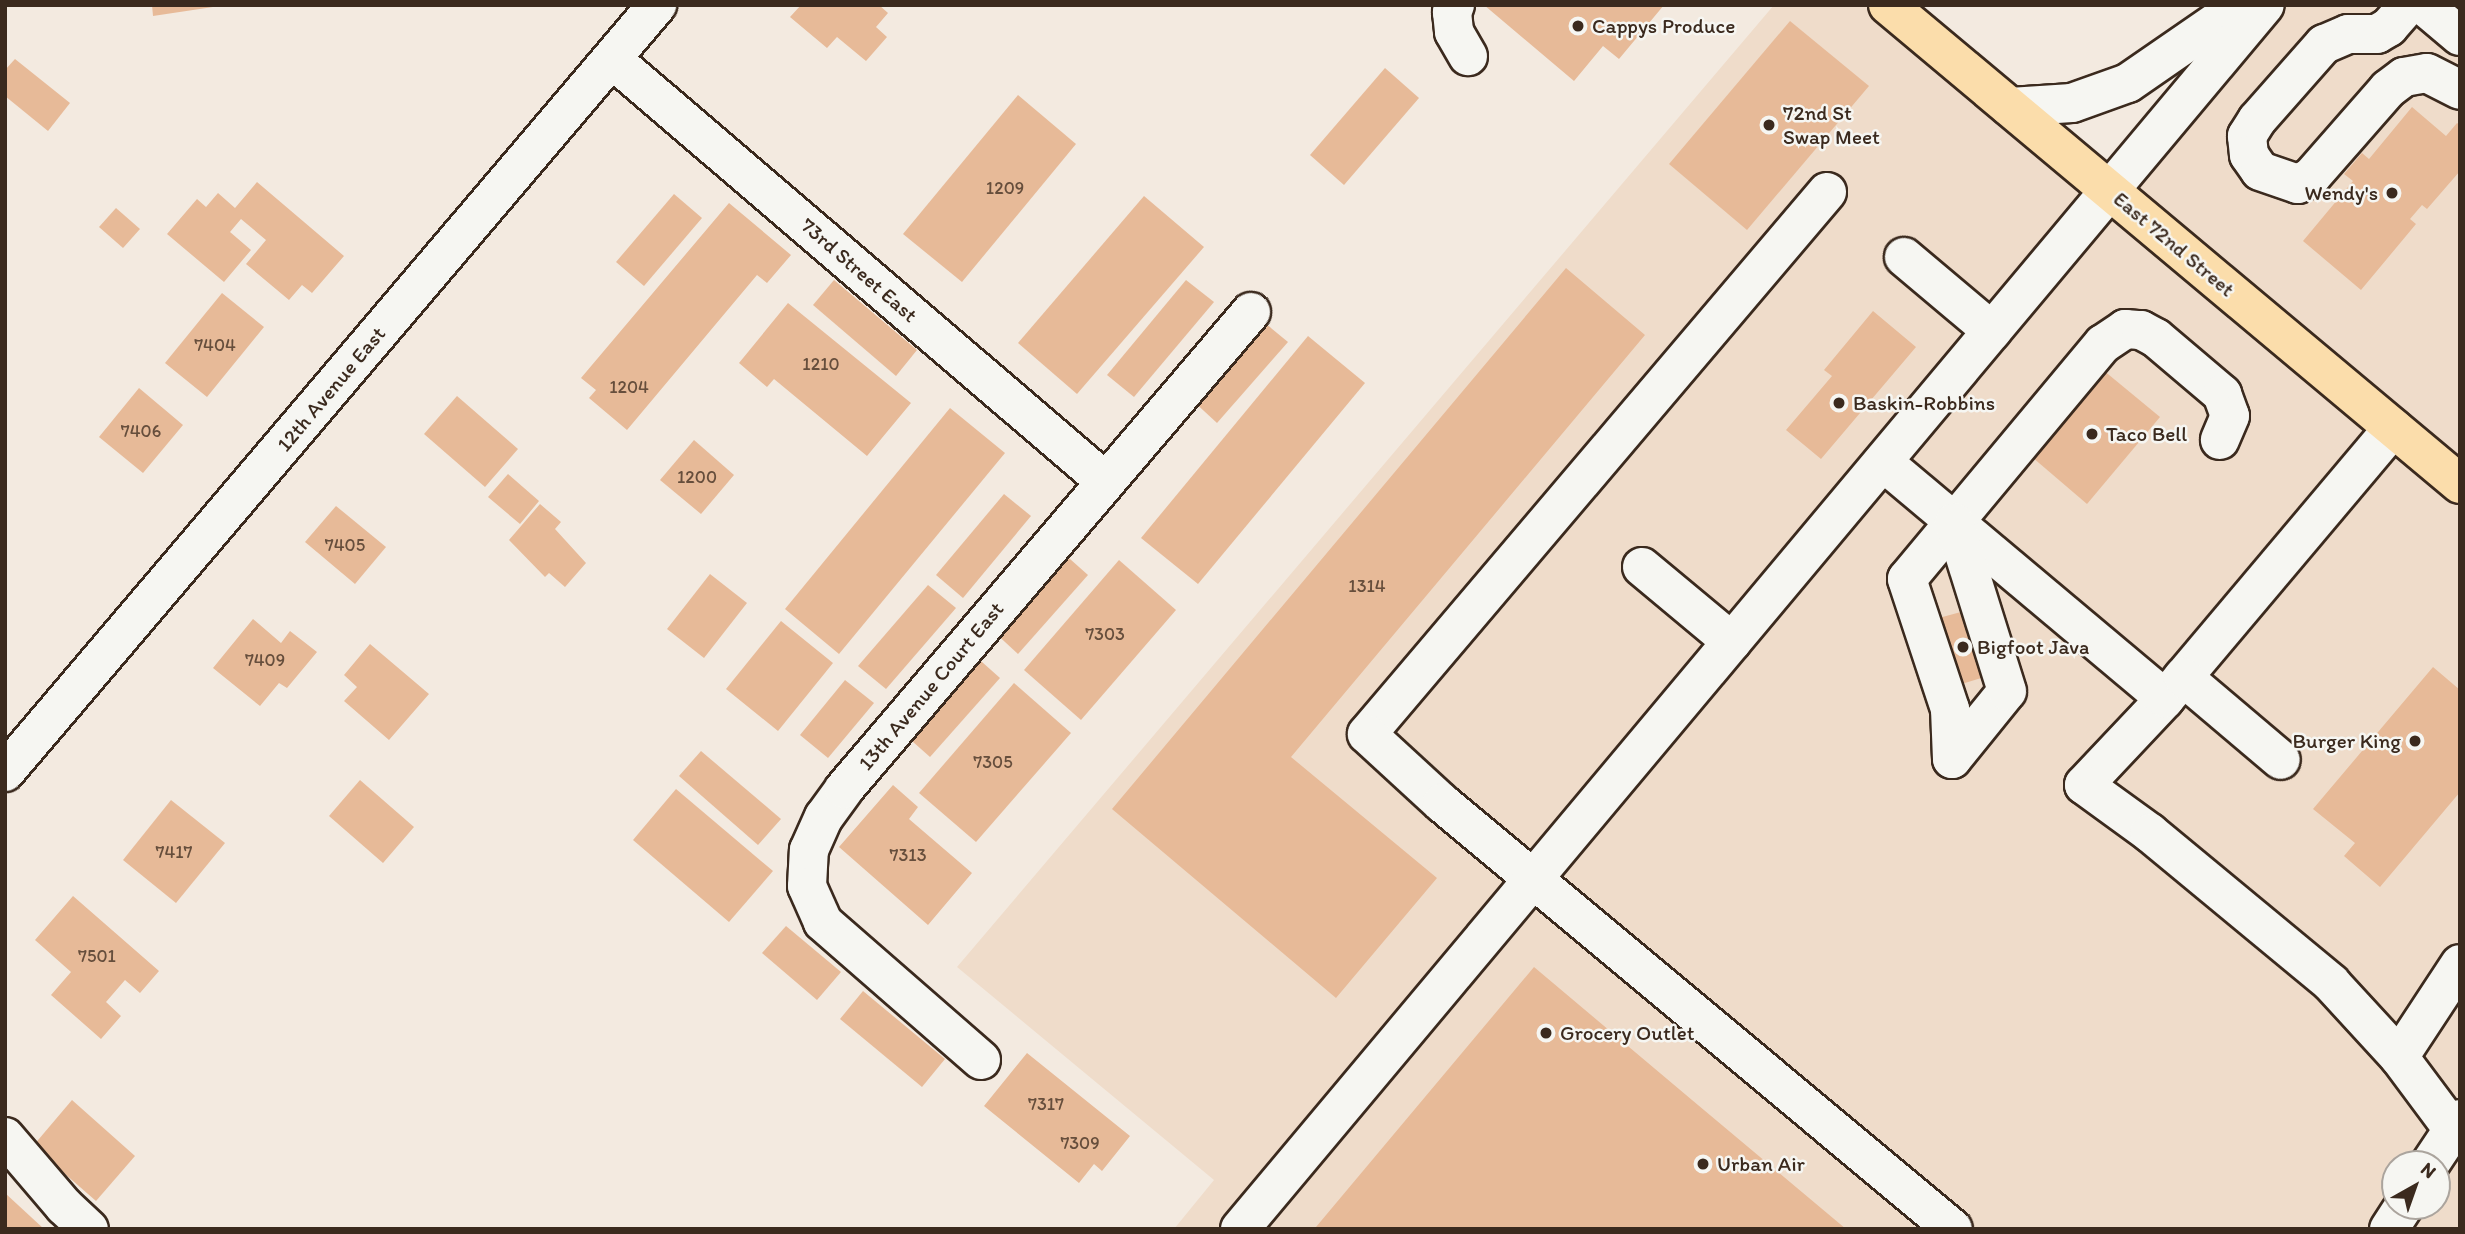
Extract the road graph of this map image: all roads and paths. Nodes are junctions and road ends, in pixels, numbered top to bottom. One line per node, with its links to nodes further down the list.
1 (657, 5): 10 (street, 12th Avenue East)
2 (1455, 5): 9 (street)
3 (1888, 5): 12 (main road, East 72nd Street)
4 (2241, 5): 12 (street)
5 (2265, 5): 13 (street)
6 (2408, 5): 11 (street)
7 (2423, 5): 8 (street)
8 (2460, 36)
9 (1468, 56)
10 (612, 59): 21 (street, 73rd Street East); 28 (street, 12th Avenue East)
11 (2460, 90)
12 (2010, 107): 13 (main road, East 72nd Street)
13 (2110, 191): 17 (street); 18 (main road, East 72nd Street)
14 (1827, 192): 29 (street)
15 (1904, 257): 17 (street)
16 (1251, 312): 21 (street, 13th Avenue Court East)
17 (1993, 331): 20 (street)
18 (2393, 428): 22 (main road, East 72nd Street); 26 (street)
19 (2220, 440): 23 (street)
20 (1883, 462): 23 (street); 25 (street)
21 (1106, 482): 32 (street, 13th Avenue Court East)
22 (2460, 484)
23 (1954, 522): 23 (street); 26 (street)
24 (1642, 567): 25 (street)
25 (1732, 642): 29 (street)
26 (2174, 688): 27 (street); 31 (street)
27 (2281, 760)
28 (5, 772)
29 (1534, 879): 37 (street); 38 (street)
30 (2459, 965): 31 (street)
31 (2399, 1057): 33 (street)
32 (982, 1060)
33 (2456, 1124): 35 (street)
34 (5, 1137): 36 (street)
35 (2439, 1150)
36 (89, 1229)
37 (1240, 1229)
38 (1953, 1229)

